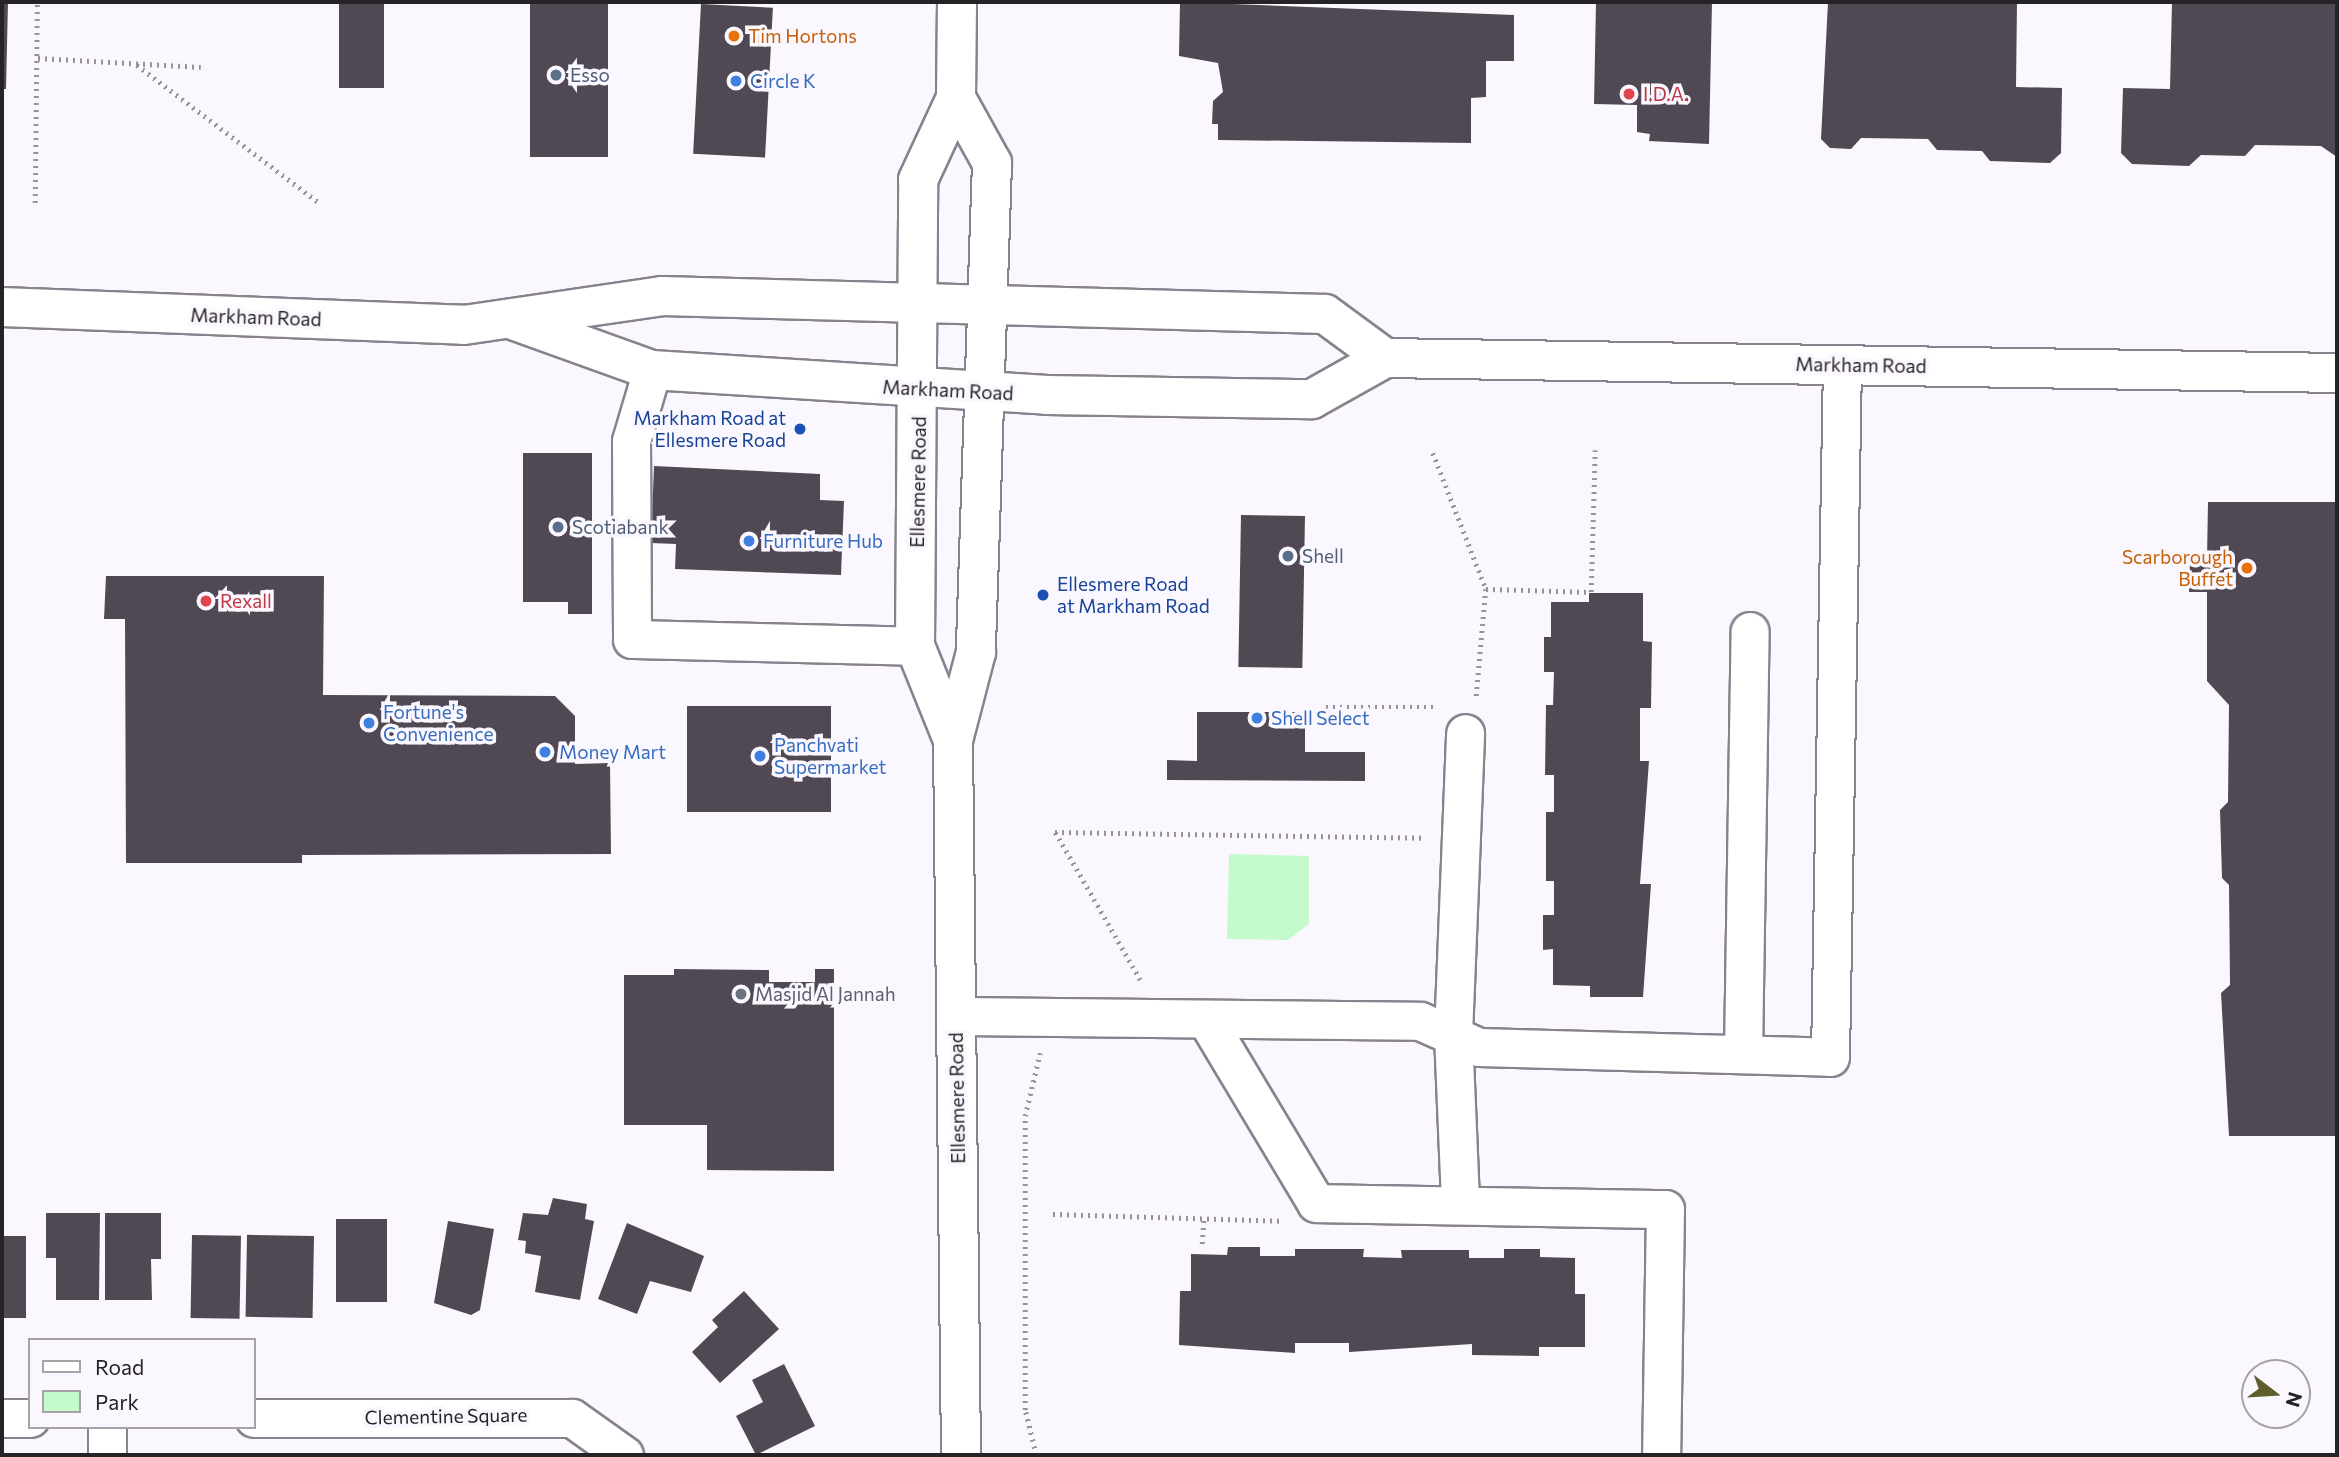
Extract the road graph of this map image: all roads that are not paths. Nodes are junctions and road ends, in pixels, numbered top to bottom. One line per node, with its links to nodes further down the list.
1 (957, 2): 2 (main road, Ellesmere Road)
2 (956, 98): 4 (main road, Ellesmere Road); 5 (main road, Ellesmere Road)
3 (2, 307): 6 (main road, Markham Road)
4 (918, 307): 5 (main road, Markham Road); 6 (main road, Markham Road); 11 (main road, Ellesmere Road)
5 (990, 310): 7 (main road, Markham Road); 12 (main road, Ellesmere Road)
6 (510, 319): 9 (main road, Markham Road)
7 (1385, 358): 8 (main road, Markham Road); 12 (main road, Markham Road)
8 (1842, 365): 10 (main road, Markham Road); 20 (street)
9 (652, 370): 11 (main road, Markham Road); 14 (street)
10 (2337, 373)
11 (918, 389): 12 (main road, Markham Road); 14 (main road, Ellesmere Road)
12 (988, 392): 16 (main road, Ellesmere Road)
13 (1750, 631): 20 (street)
14 (915, 646): 16 (main road, Ellesmere Road)
15 (1469, 720): 19 (street)
16 (953, 740): 17 (main road, Ellesmere Road)
17 (956, 1016): 18 (street); 28 (main road, Ellesmere Road)
18 (1206, 1019): 19 (street); 21 (street)
19 (1453, 1035): 20 (street); 21 (street)
20 (1743, 1054)
21 (1460, 1201): 29 (street)
22 (2, 1418): 23 (street)
23 (28, 1418)
24 (256, 1418): 27 (street, Clementine Square)
25 (107, 1429): 26 (street)
26 (107, 1455)
27 (624, 1455)
28 (961, 1455)
29 (1661, 1455)

